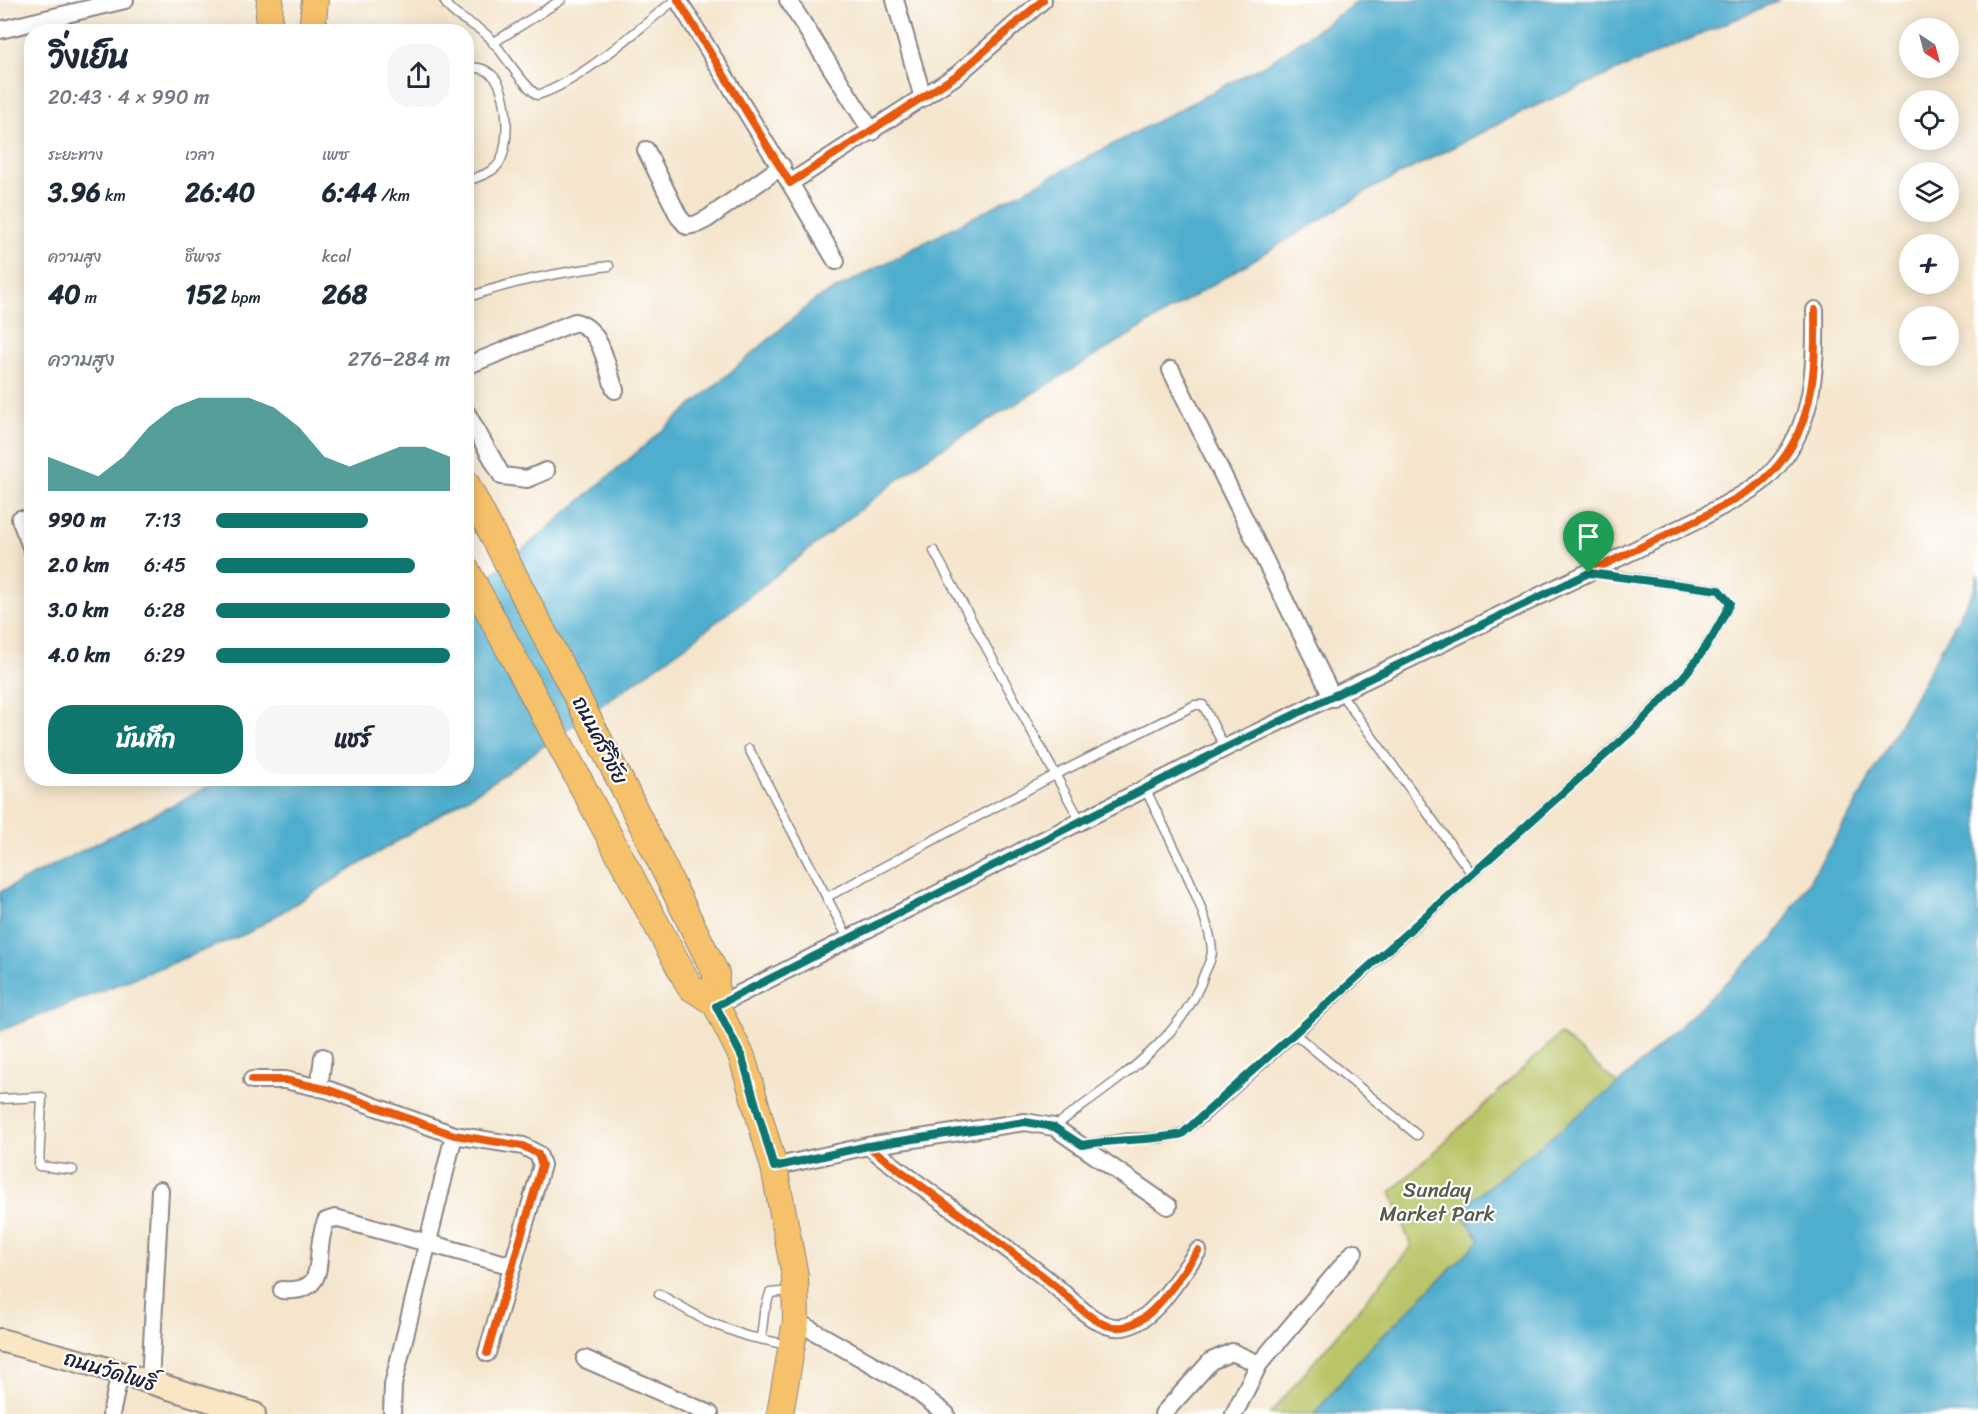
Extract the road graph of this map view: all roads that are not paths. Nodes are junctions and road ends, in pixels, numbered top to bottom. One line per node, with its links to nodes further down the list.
1 (125, 0): 11 (street)
2 (270, 0): 12 (main road)
3 (315, 0): 13 (main road)
4 (444, 0): 14 (lane)
5 (561, 0): 17 (lane)
6 (677, 0): 17 (lane); 22 (street)
7 (788, 0): 20 (street)
8 (895, 0): 19 (street)
9 (1043, 0): 19 (street)
10 (24, 24): 16 (street)
11 (25, 24)
12 (268, 24)
13 (313, 24)
14 (472, 24)
15 (474, 25): 17 (lane)
16 (0, 30)
17 (493, 43)
18 (474, 67): 23 (lane)
19 (923, 98): 20 (street)
20 (872, 132): 24 (street)
21 (646, 150): 22 (street)
22 (782, 166): 24 (street)
23 (474, 177)
24 (790, 183): 25 (street)
25 (836, 261)
26 (609, 266): 27 (lane)
27 (474, 295)
28 (1815, 310): 38 (street)
29 (474, 363): 31 (street)
30 (1171, 370): 40 (street)
31 (615, 390)
32 (474, 426): 33 (street)
33 (546, 471)
34 (474, 498): 49 (main road, ถนนศรีวิชัย)
35 (20, 519): 36 (street)
36 (24, 529)
37 (934, 551): 43 (lane)
38 (1589, 573): 40 (street); 46 (lane)
39 (474, 584): 49 (main road, ถนนศรีวิชัย)
40 (1337, 696): 42 (street); 46 (lane)
41 (749, 748): 47 (lane)
42 (1225, 748): 43 (lane); 44 (street)
43 (1055, 775): 45 (lane); 47 (lane)
44 (1146, 790): 45 (street); 55 (lane)
45 (1081, 822): 48 (street)
46 (1472, 874): 50 (lane)
47 (826, 897): 48 (lane)
48 (848, 938): 49 (street)
49 (715, 1004): 60 (main road)
50 (1295, 1034): 57 (lane); 58 (lane)
51 (323, 1057): 53 (street)
52 (252, 1080): 53 (street)
53 (319, 1088): 56 (street)
54 (0, 1099): 61 (lane)
55 (1054, 1127): 58 (street); 59 (street)
56 (454, 1135): 64 (street); 67 (street)
57 (1417, 1135)
58 (1082, 1145): 63 (street)
59 (868, 1146): 60 (street); 65 (street)
60 (774, 1167): 69 (main road)
61 (73, 1170)
62 (160, 1190): 79 (street)
63 (1168, 1206)
64 (427, 1244): 67 (street); 68 (street); 82 (street)
65 (1198, 1251)
66 (1354, 1252): 77 (street)
67 (513, 1266): 75 (street)
68 (282, 1290)
69 (795, 1291): 71 (main road); 72 (lane)
70 (659, 1294): 72 (lane)
71 (796, 1321): 74 (main road); 85 (street)
72 (761, 1339): 74 (lane)
73 (0, 1340): 78 (street, ถนนวัดโพธิ์)
74 (791, 1346): 84 (main road)
75 (487, 1353)
76 (585, 1359): 83 (street)
77 (1259, 1364): 86 (street); 87 (street)
78 (120, 1373): 79 (street, ถนนวัดโพธิ์); 80 (street)
79 (150, 1383): 81 (street, ถนนวัดโพธิ์)
80 (111, 1414)
81 (254, 1414)
82 (392, 1414)
83 (710, 1414)
84 (780, 1414)
85 (946, 1414)
86 (1162, 1414)
87 (1234, 1414)

